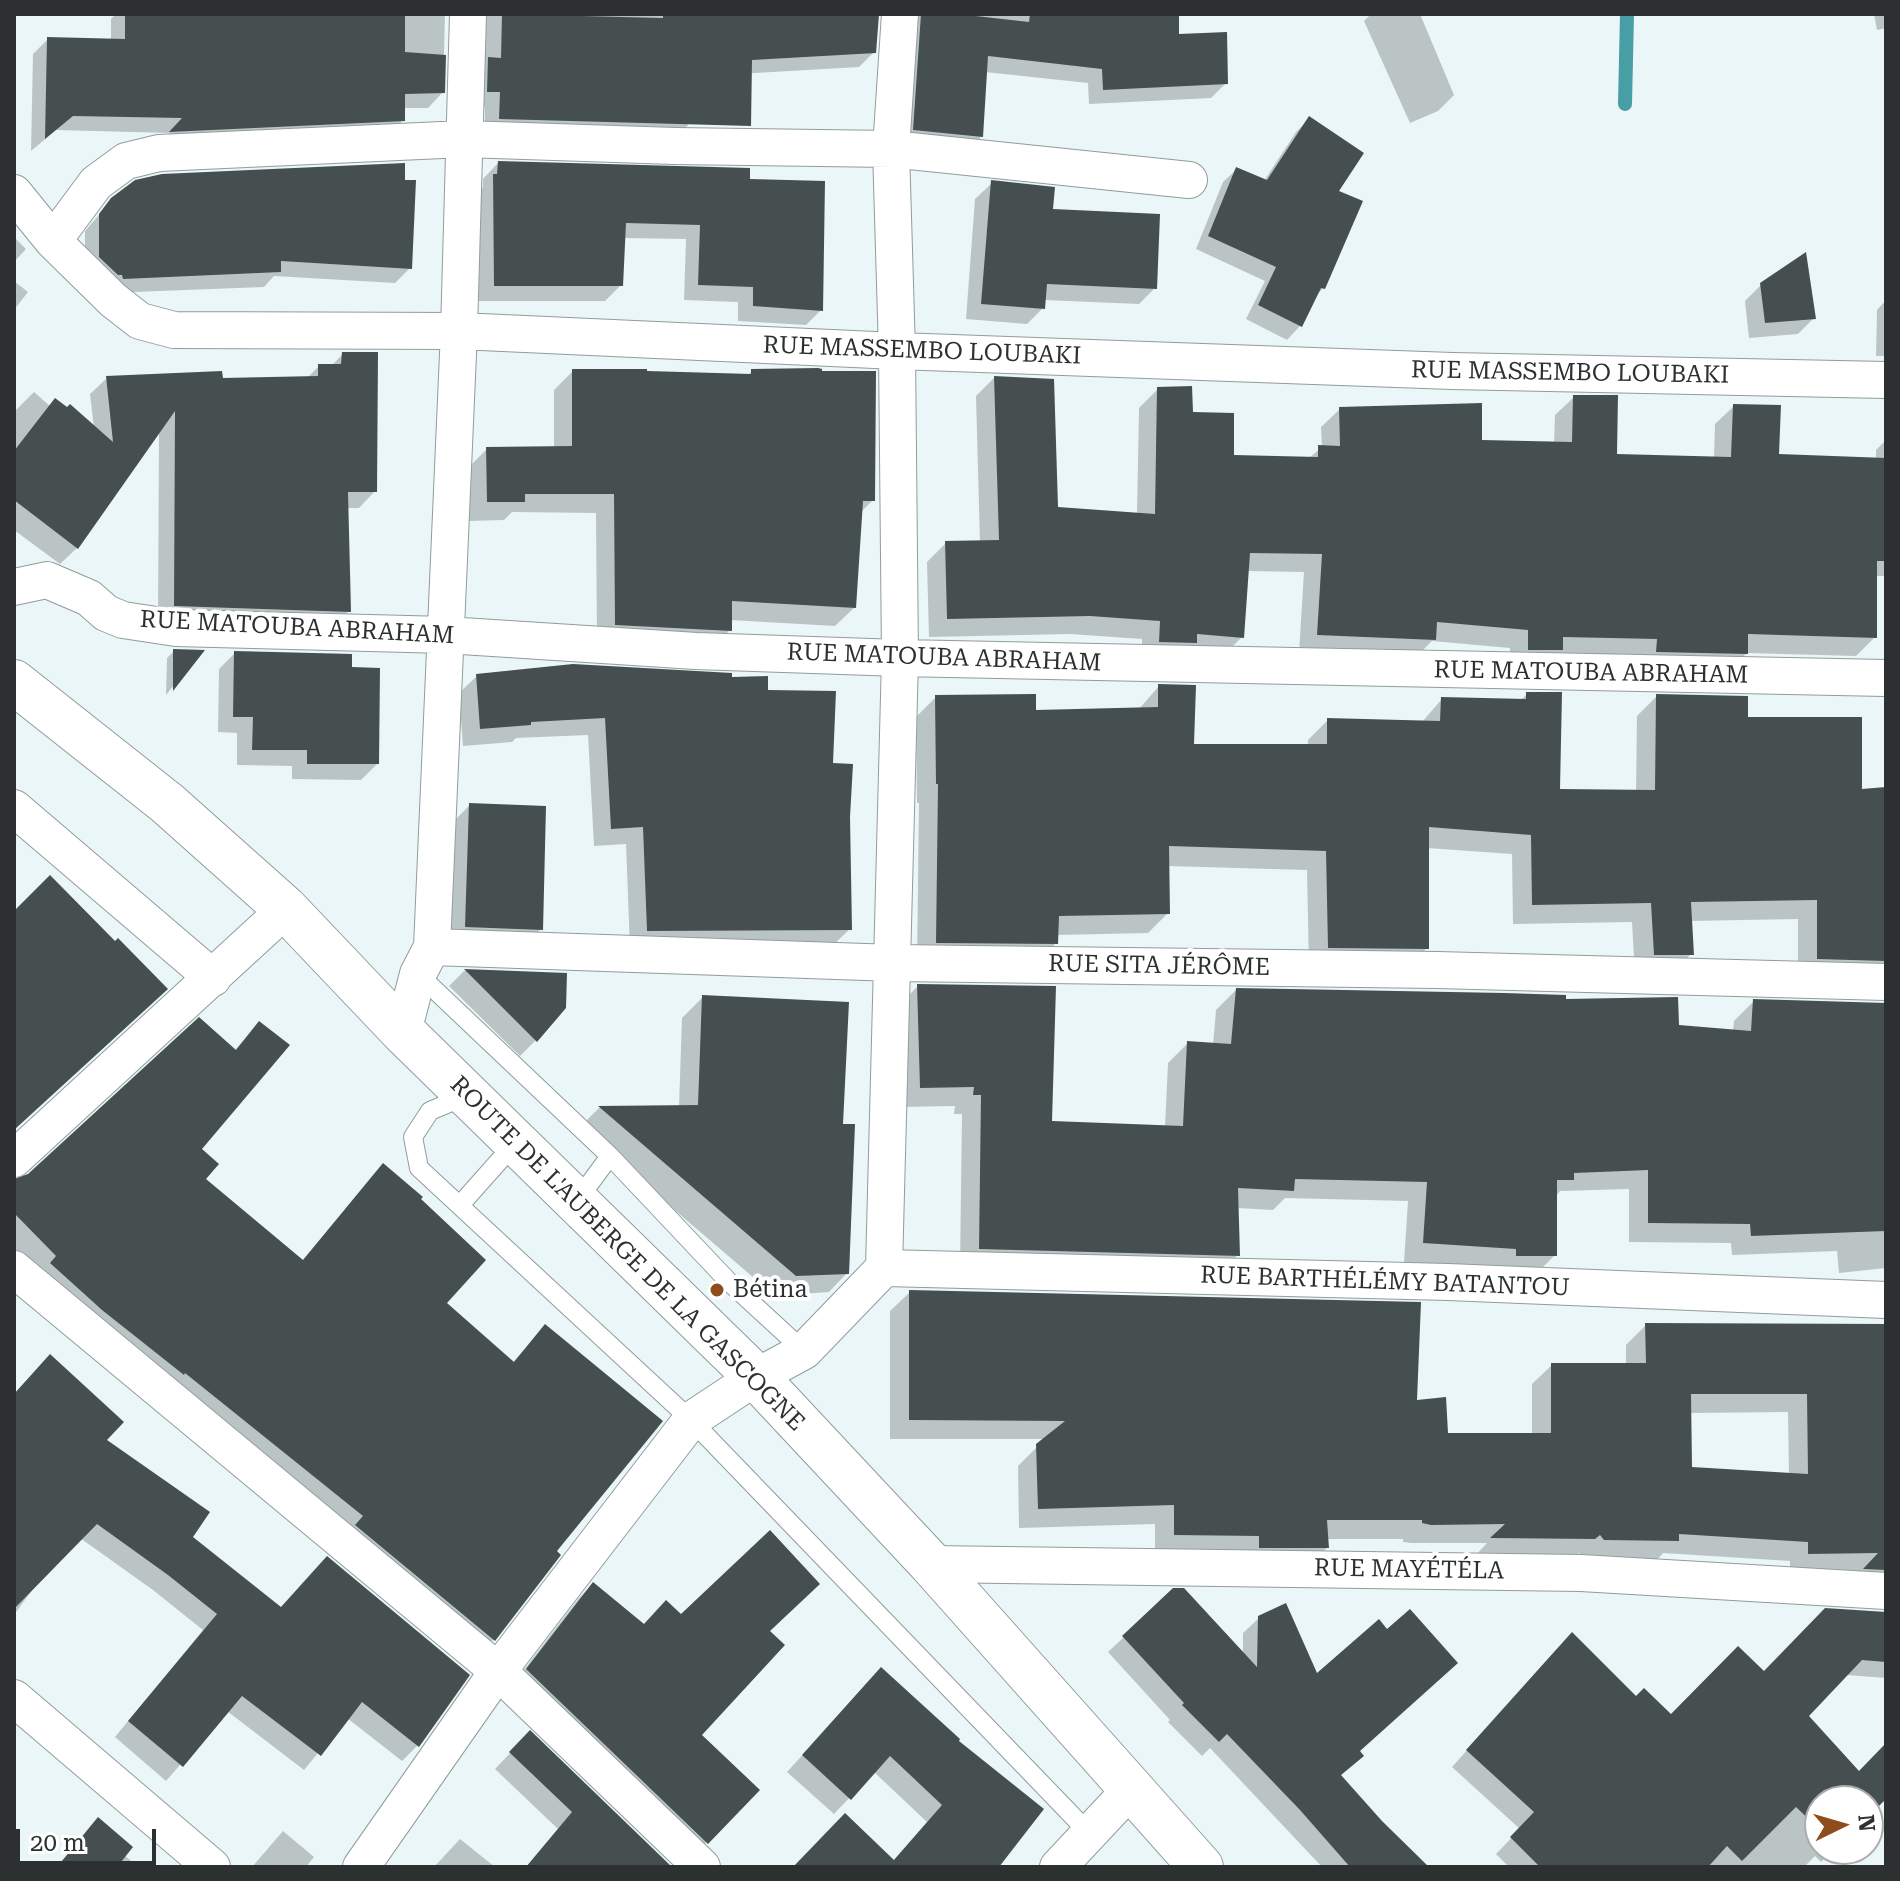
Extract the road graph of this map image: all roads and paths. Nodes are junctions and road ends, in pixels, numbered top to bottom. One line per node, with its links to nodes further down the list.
1 (468, 14): 3 (street)
2 (900, 14): 4 (street)
3 (464, 139): 4 (street); 7 (street); 8 (street)
4 (891, 149): 5 (street); 9 (street)
5 (1189, 180)
6 (14, 193): 7 (street, RUE MASSEMBO LOUBAKI)
7 (53, 241): 8 (street, RUE MASSEMBO LOUBAKI)
8 (459, 331): 9 (street, RUE MASSEMBO LOUBAKI); 12 (street)
9 (897, 351): 10 (street, RUE MASSEMBO LOUBAKI); 13 (street)
10 (1886, 380)
11 (14, 587): 12 (street, RUE MATOUBA ABRAHAM)
12 (446, 635): 13 (street, RUE MATOUBA ABRAHAM); 18 (street)
13 (900, 658): 14 (street, RUE MATOUBA ABRAHAM); 19 (street)
14 (1886, 678)
15 (14, 682): 17 (street, ROUTE DE L'AUBERGE DE LA GASCOGNE)
16 (14, 808): 20 (street)
17 (286, 909): 20 (street); 22 (street, ROUTE DE L'AUBERGE DE LA GASCOGNE)
18 (425, 961): 19 (street, RUE SITA JÉRÔME); 22 (street); 25 (lane)
19 (894, 963): 21 (street, RUE SITA JÉRÔME); 29 (street)
20 (213, 978): 26 (street)
21 (1886, 982)
22 (403, 1032): 23 (street, ROUTE DE L'AUBERGE DE LA GASCOGNE)
23 (468, 1095): 24 (street, ROUTE DE L'AUBERGE DE LA GASCOGNE); 28 (lane)
24 (516, 1142): 27 (street, ROUTE DE L'AUBERGE DE LA GASCOGNE); 28 (lane)
25 (610, 1156): 27 (lane); 32 (lane)
26 (14, 1159)
27 (576, 1202): 33 (street, ROUTE DE L'AUBERGE DE LA GASCOGNE)
28 (460, 1205): 34 (lane)
29 (884, 1268): 31 (street, RUE BARTHÉLÉMY BATANTOU); 32 (street)
30 (14, 1269): 37 (street)
31 (1886, 1300)
32 (804, 1351): 33 (street)
33 (756, 1377): 34 (street); 35 (street, ROUTE DE L'AUBERGE DE LA GASCOGNE)
34 (691, 1420): 37 (street); 40 (lane)
35 (931, 1564): 36 (street, RUE MAYÉTÉLA); 39 (street, ROUTE DE L'AUBERGE DE LA GASCOGNE)
36 (1886, 1591)
37 (498, 1671): 42 (street); 43 (street)
38 (14, 1698): 41 (street)
39 (1132, 1788): 40 (street); 45 (street, ROUTE DE L'AUBERGE DE LA GASCOGNE)
40 (1089, 1833): 44 (street)
41 (212, 1867)
42 (361, 1867)
43 (702, 1867)
44 (1058, 1867)
45 (1201, 1867)

